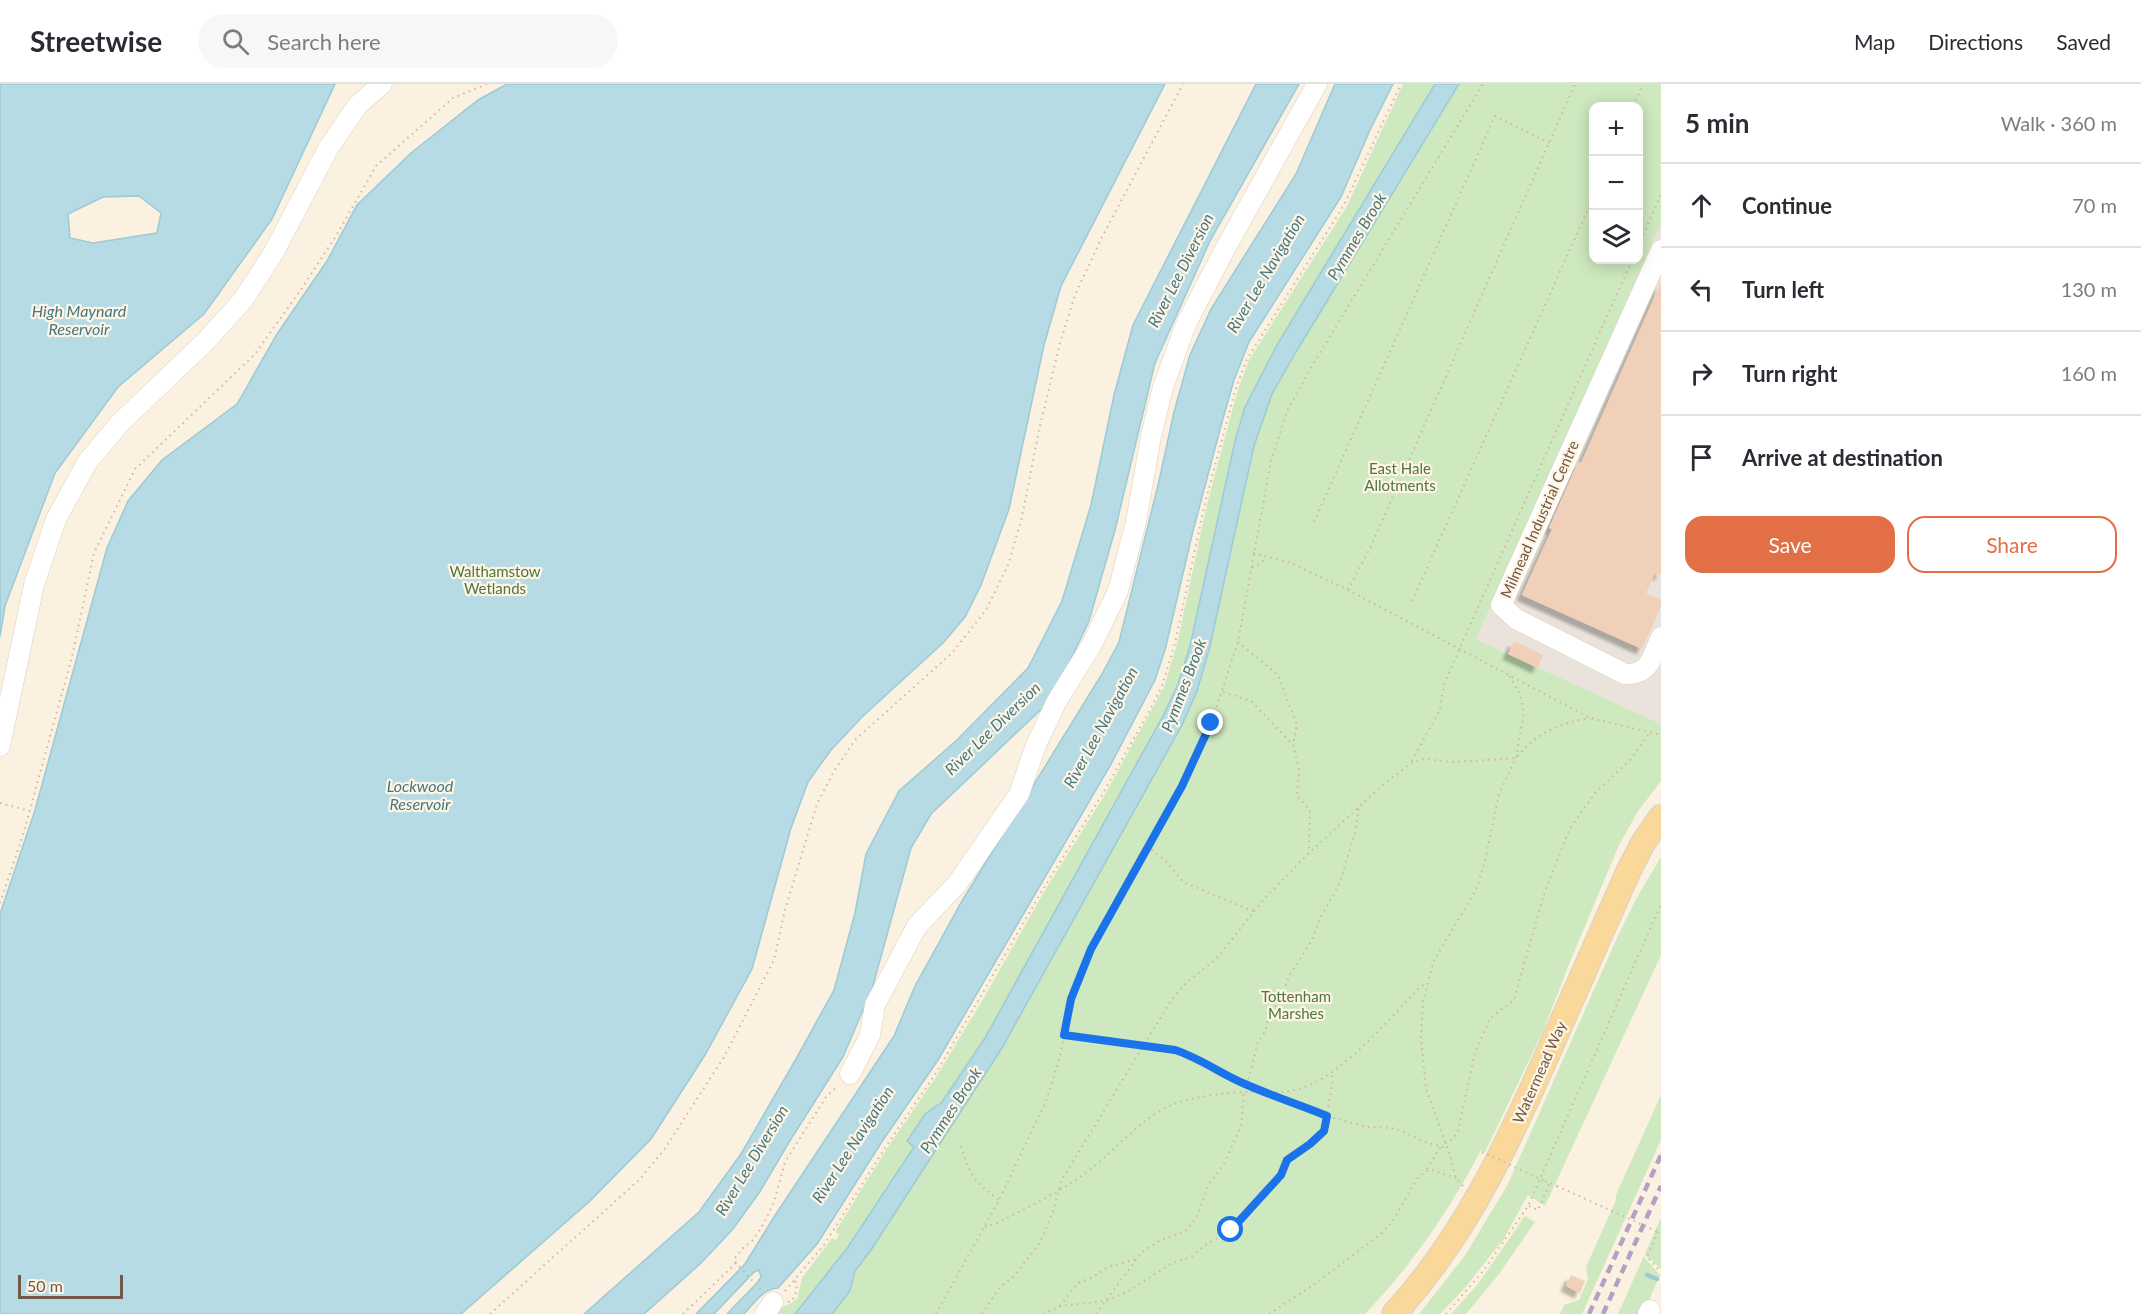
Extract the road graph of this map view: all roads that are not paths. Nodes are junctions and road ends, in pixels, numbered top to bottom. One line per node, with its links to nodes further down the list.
1 (382, 84): 5 (lane)
2 (1317, 84): 7 (lane)
3 (1661, 250): 4 (lane, Milmead Industrial Centre)
4 (1661, 637)
5 (0, 746)
6 (1661, 817): 8 (main road, Watermead Way)
7 (850, 1074)
8 (1394, 1314)

